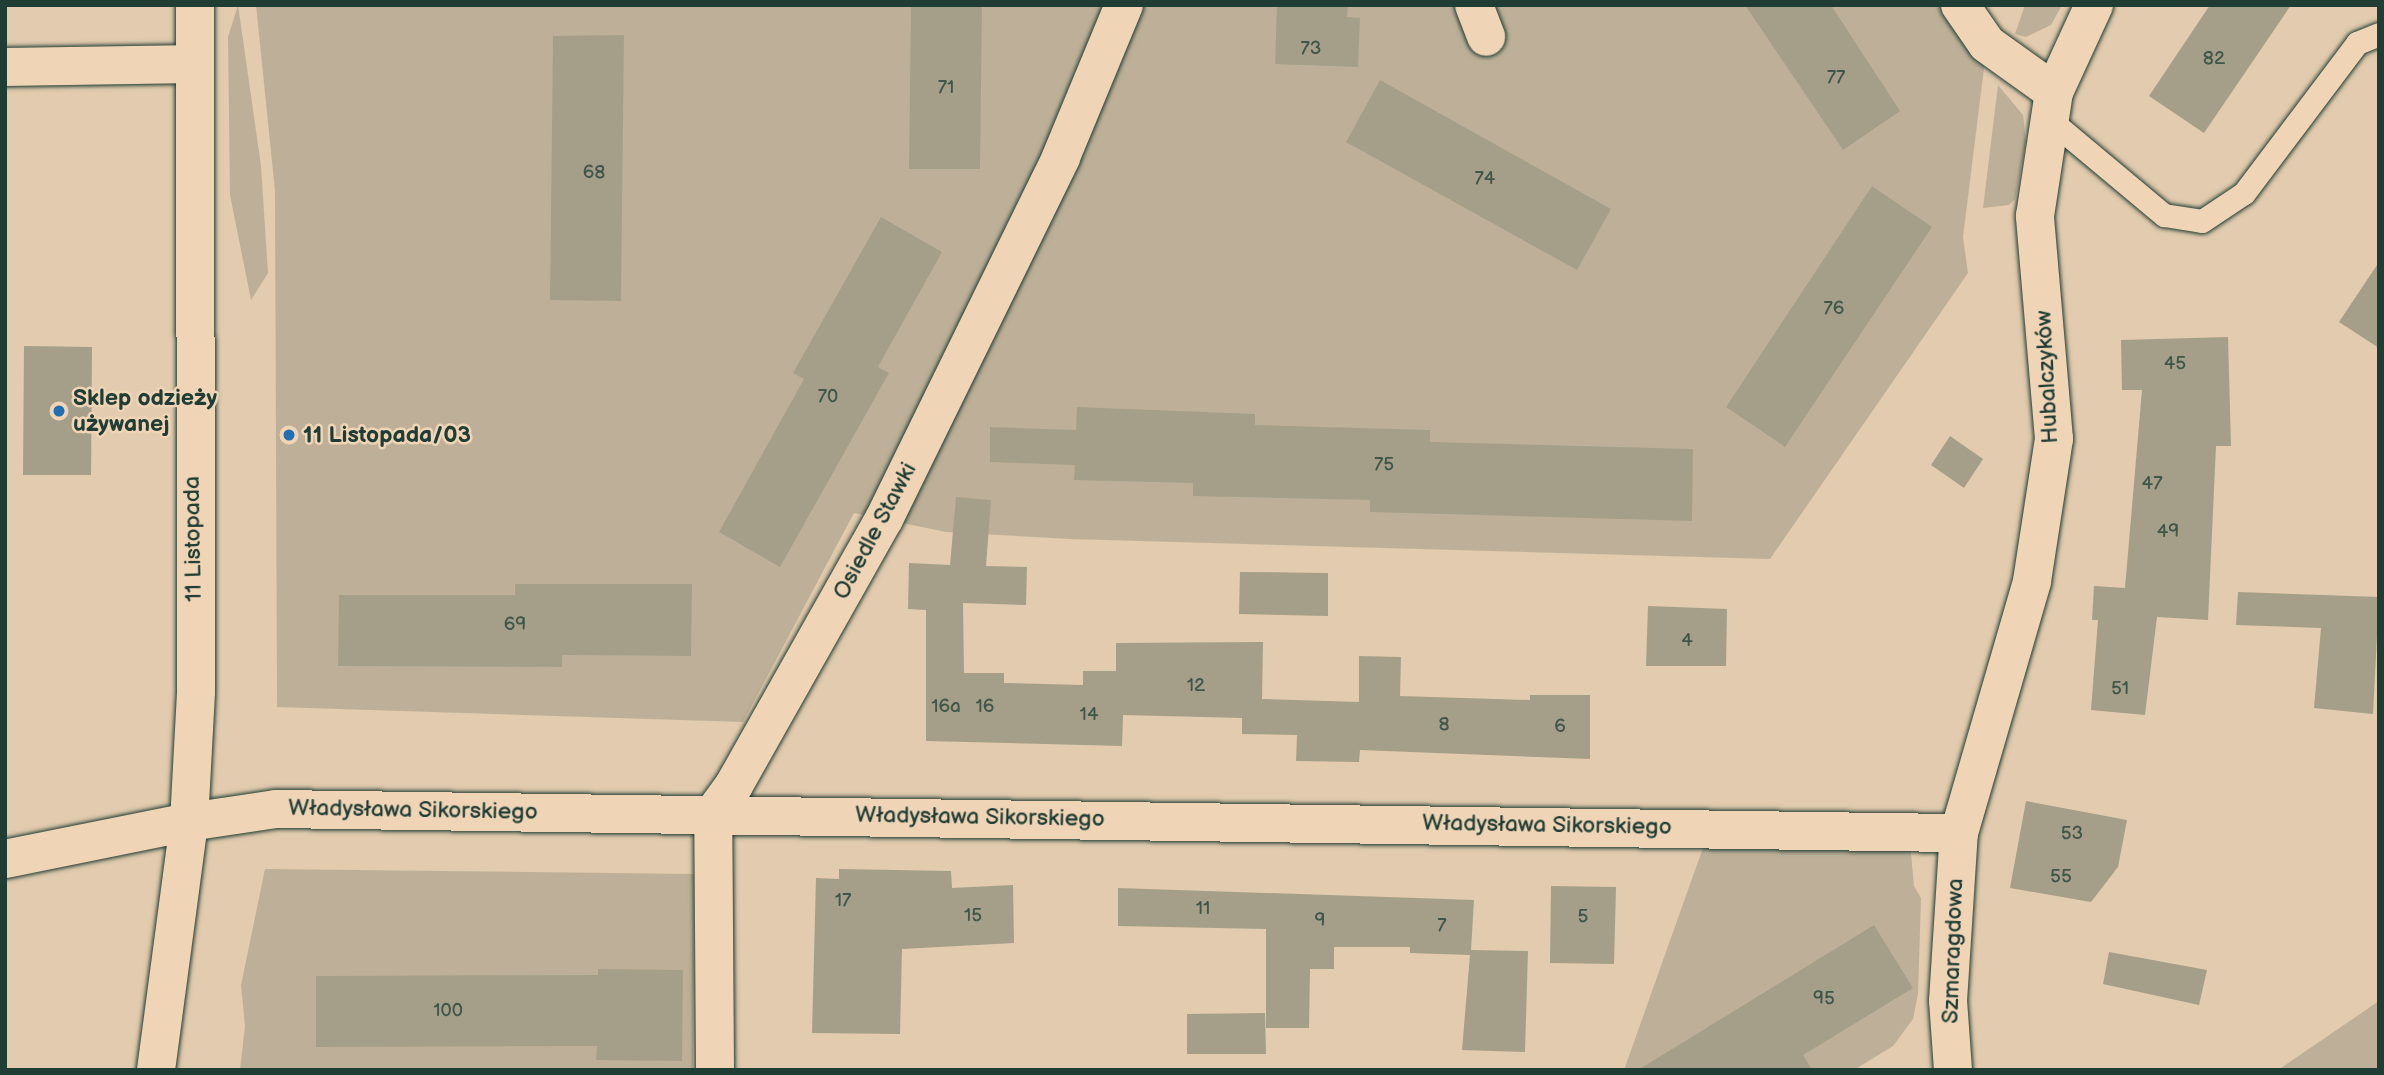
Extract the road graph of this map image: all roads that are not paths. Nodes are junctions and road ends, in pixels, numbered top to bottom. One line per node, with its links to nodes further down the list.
1 (195, 5): 6 (street, 11 Listopada)
2 (1124, 5): 9 (street, Osiedle Stawki)
3 (1960, 5): 8 (street)
4 (2094, 5): 8 (street, Hubalczyków)
5 (2379, 34): 8 (lane)
6 (194, 64): 7 (street); 10 (street, 11 Listopada)
7 (5, 67)
8 (2051, 106): 11 (street, Hubalczyków)
9 (713, 814): 10 (street, Władysława Sikorskiego); 11 (street, Władysława Sikorskiego); 14 (street)
10 (189, 822): 12 (street, Władysława Sikorskiego); 13 (street, 11 Listopada)
11 (1959, 832): 15 (street, Szmaragdowa)
12 (5, 859)
13 (156, 1070)
14 (715, 1070)
15 (1952, 1070)

